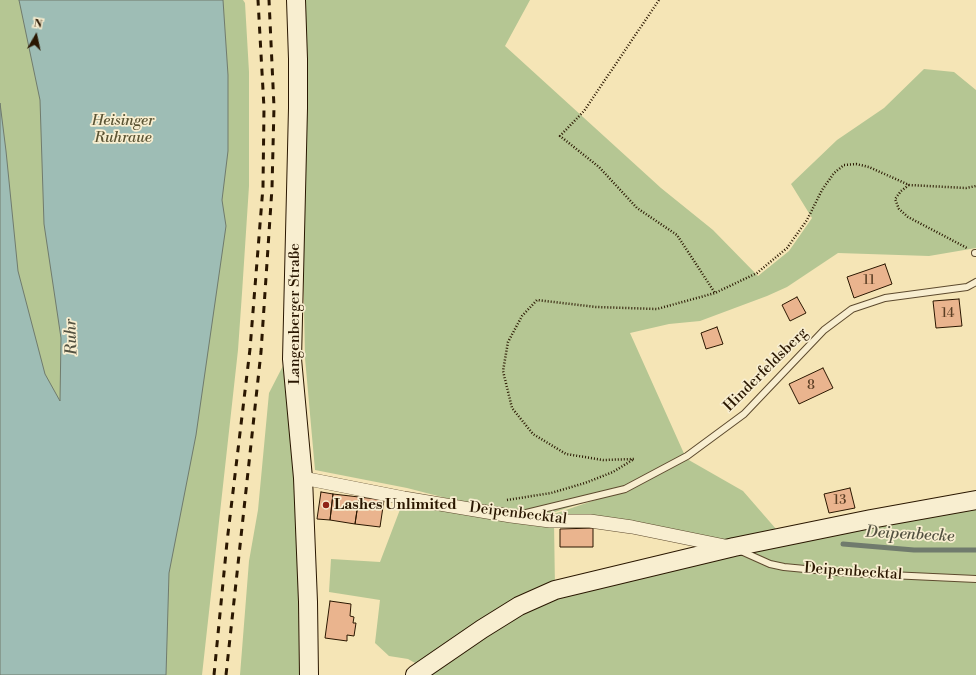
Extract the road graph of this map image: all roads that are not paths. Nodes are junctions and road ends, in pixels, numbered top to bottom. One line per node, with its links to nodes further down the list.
1 (296, 0): 3 (main road, Langenberger Straße)
2 (976, 282): 5 (lane, Hinderfeldsberg)
3 (302, 478): 5 (street, Deipenbecktal); 8 (main road, Langenberger Straße)
4 (976, 500): 6 (main road, Deipenbecktal)
5 (511, 516): 6 (street, Deipenbecktal)
6 (734, 547): 7 (lane, Deipenbecktal); 9 (main road, Deipenbecktal)
7 (976, 580)
8 (309, 675)
9 (415, 675)

